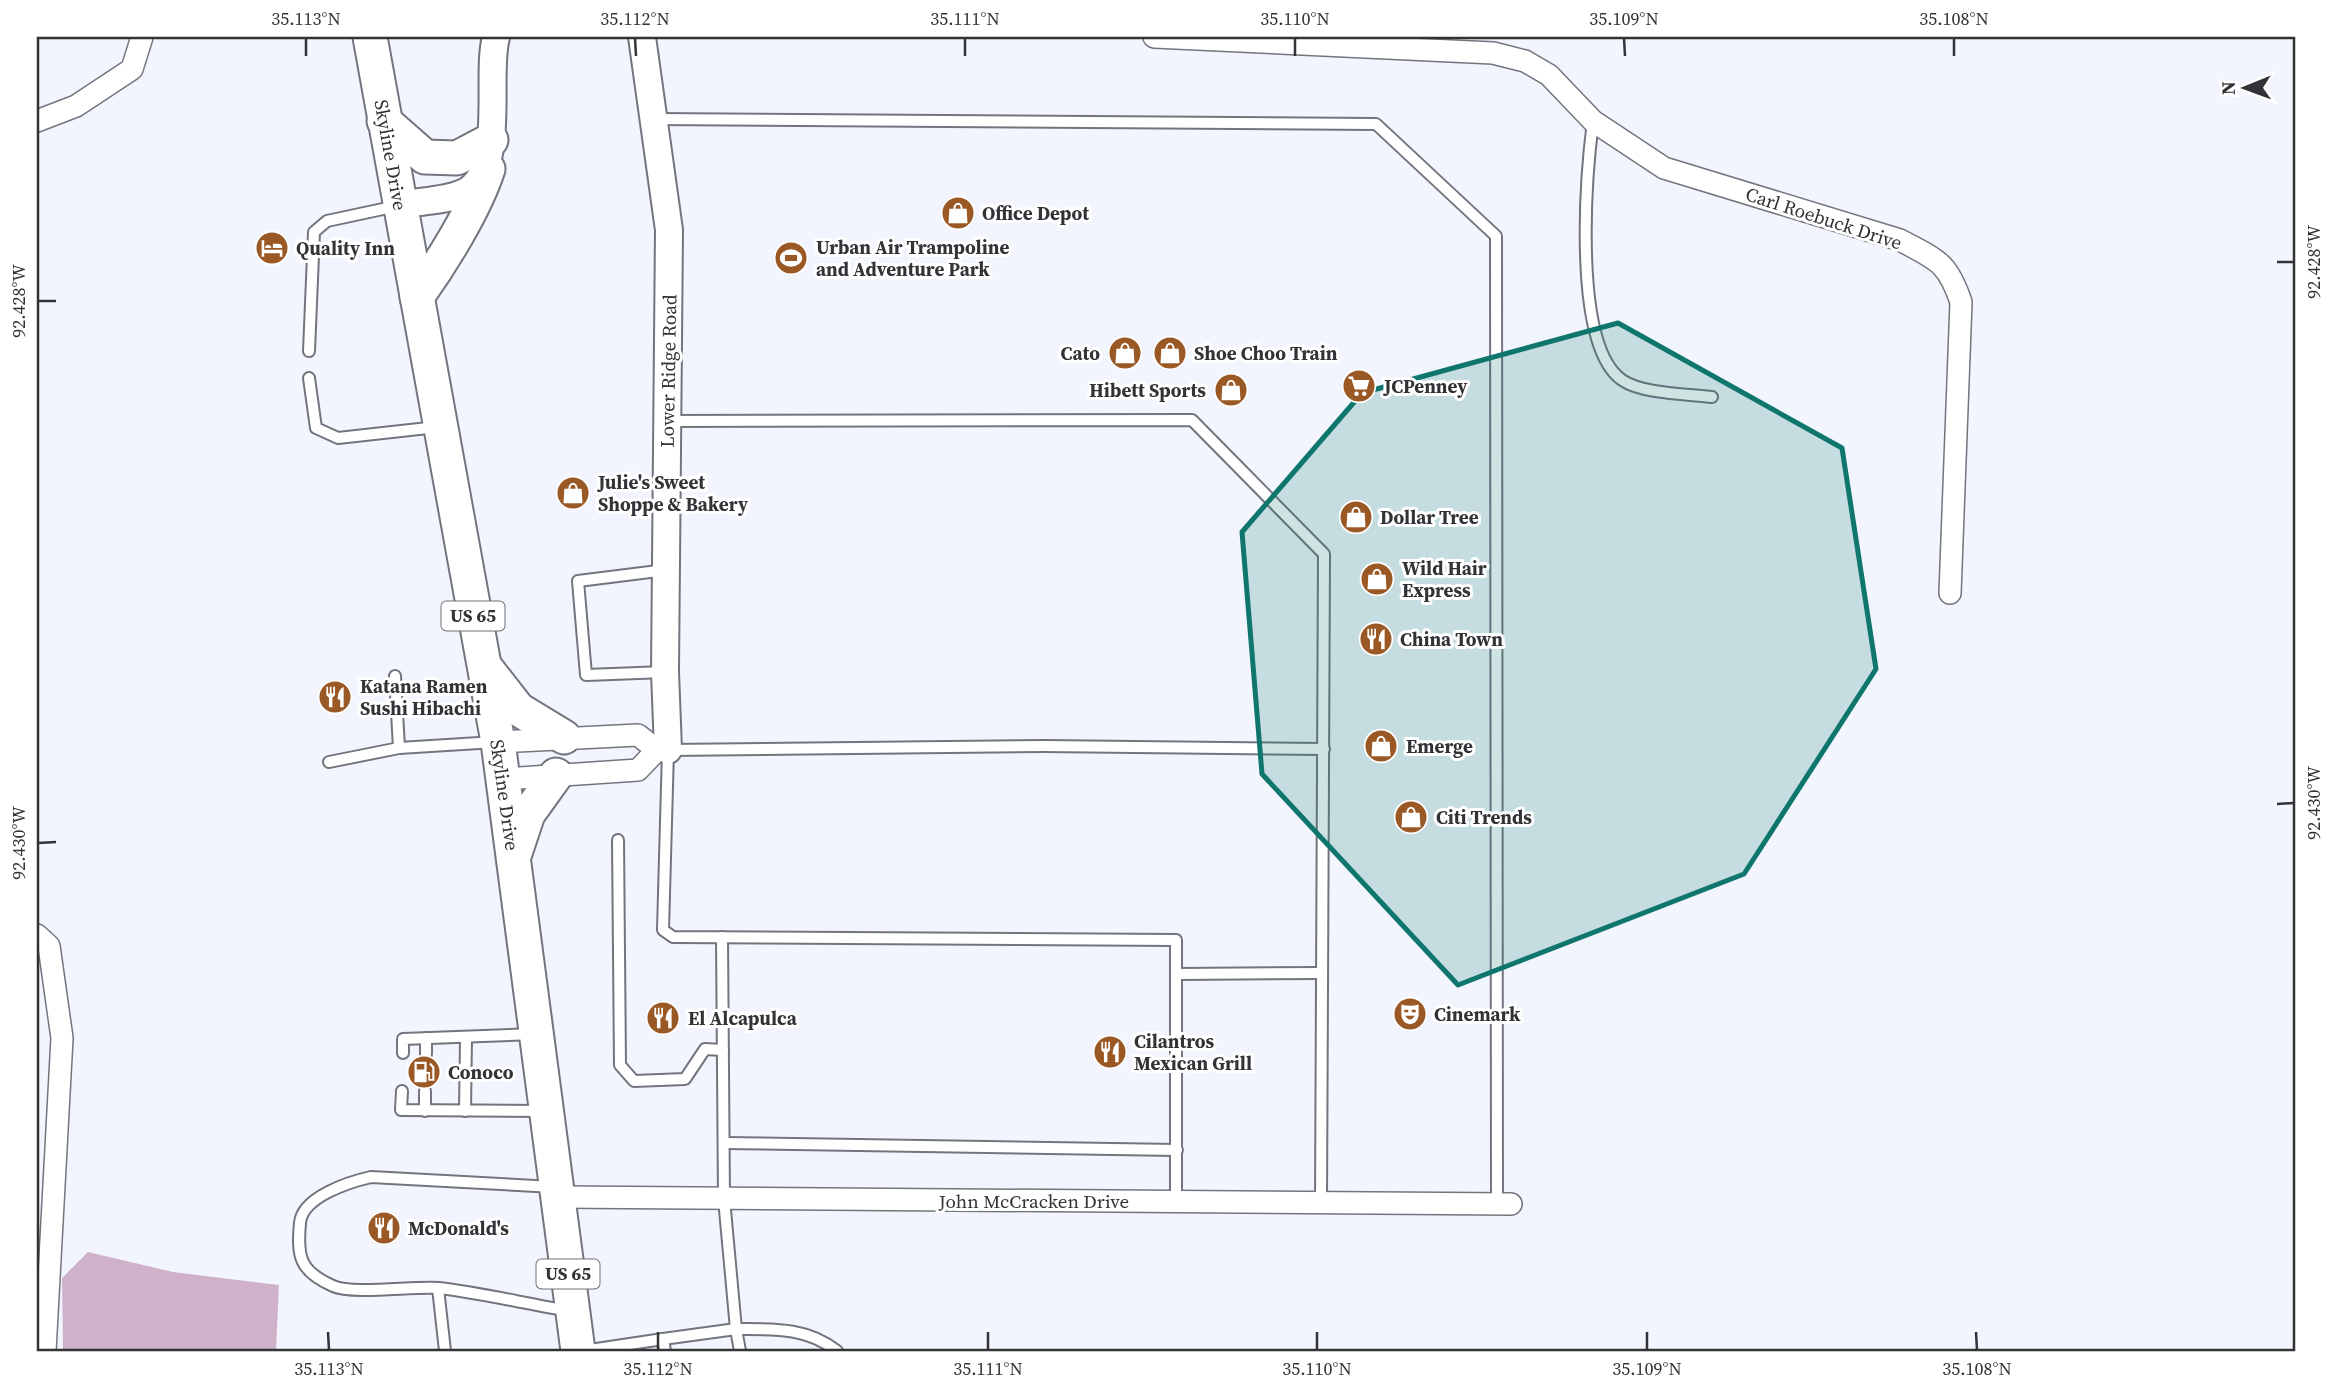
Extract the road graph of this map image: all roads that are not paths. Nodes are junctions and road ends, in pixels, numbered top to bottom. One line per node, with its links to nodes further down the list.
1 (142, 37): 8 (street)
2 (370, 37): 9 (highway, Skyline Drive / US 65)
3 (496, 37): 11 (street)
4 (642, 37): 7 (street, Lower Ridge Road)
5 (1154, 37): 6 (street, Carl Roebuck Drive)
6 (1493, 45): 10 (street, Carl Roebuck Drive)
7 (654, 119): 17 (street, Lower Ridge Road); 55 (lane)
8 (37, 121)
9 (384, 121): 11 (highway); 12 (highway, Skyline Drive / US 65)
10 (1593, 121): 16 (lane); 20 (street, Carl Roebuck Drive)
11 (490, 155): 12 (street); 13 (highway)
12 (400, 205): 13 (highway, Skyline Drive / US 65); 14 (lane)
13 (417, 297): 18 (highway, Skyline Drive / US 65)
14 (309, 351)
15 (309, 378): 18 (lane)
16 (1712, 397)
17 (667, 421): 19 (street, Lower Ridge Road); 27 (lane)
18 (440, 427): 21 (highway, Skyline Drive / US 65)
19 (666, 570): 22 (street, Lower Ridge Road); 22 (lane)
20 (1950, 593)
21 (481, 663): 24 (highway); 25 (highway, Skyline Drive / US 65)
22 (665, 672): 28 (street, Lower Ridge Road)
23 (395, 676): 26 (lane)
24 (564, 737): 25 (street); 28 (street)
25 (498, 742): 26 (lane); 31 (highway, Skyline Drive / US 65)
26 (399, 748): 29 (lane)
27 (1324, 749): 28 (lane); 36 (lane)
28 (662, 750): 30 (street); 35 (lane)
29 (329, 762)
30 (556, 775): 31 (street); 33 (highway)
31 (503, 779): 33 (highway, Skyline Drive / US 65)
32 (618, 840): 41 (lane)
33 (514, 858): 38 (highway, Skyline Drive / US 65)
34 (37, 935): 60 (street)
35 (722, 937): 37 (lane); 41 (lane)
36 (1322, 973): 37 (lane); 54 (lane)
37 (1178, 974): 50 (lane)
38 (536, 1034): 39 (lane); 48 (highway, Skyline Drive / US 65)
39 (466, 1037): 40 (lane); 47 (lane)
40 (426, 1038): 42 (lane); 43 (lane)
41 (723, 1050): 49 (lane)
42 (403, 1053)
43 (426, 1054)
44 (402, 1091): 46 (lane)
45 (425, 1091): 46 (lane)
46 (425, 1111): 47 (lane)
47 (465, 1111): 48 (lane)
48 (547, 1111): 51 (highway, Skyline Drive / US 65)
49 (724, 1143): 50 (lane); 52 (lane)
50 (1177, 1150): 53 (lane)
51 (557, 1193): 52 (street, John McCracken Drive); 56 (lane); 57 (highway, Skyline Drive / US 65)
52 (724, 1199): 53 (street, John McCracken Drive); 58 (lane)
53 (1177, 1202): 54 (street, John McCracken Drive)
54 (1321, 1203): 55 (street, John McCracken Drive)
55 (1504, 1204)
56 (438, 1288): 57 (lane); 61 (lane)
57 (573, 1311): 62 (highway, Skyline Drive / US 65)
58 (736, 1329): 59 (lane); 64 (lane); 65 (lane)
59 (664, 1345): 63 (lane)
60 (45, 1351)
61 (445, 1351)
62 (578, 1351)
63 (583, 1351)
64 (740, 1351)
65 (837, 1351)

